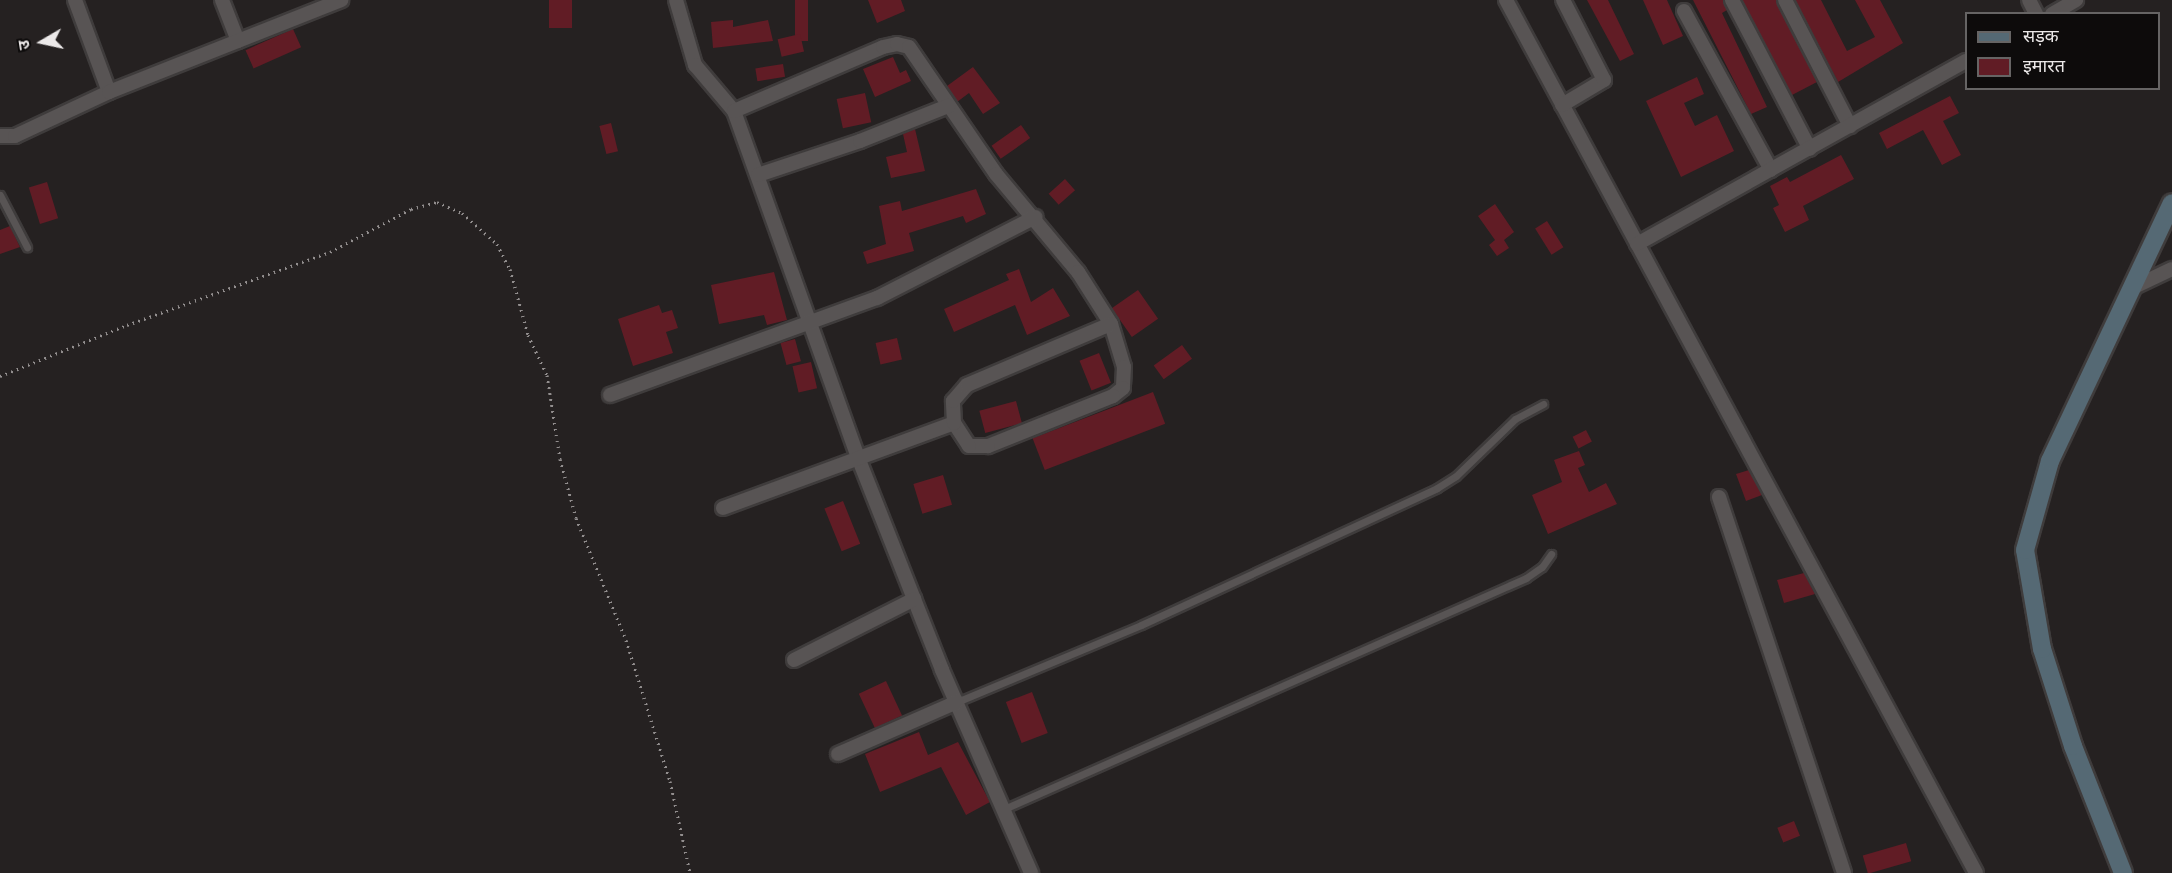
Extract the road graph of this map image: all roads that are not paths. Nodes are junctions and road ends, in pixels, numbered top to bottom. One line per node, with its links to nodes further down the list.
1 (75, 0): 14 (street)
2 (222, 0): 12 (street)
3 (341, 0): 12 (street)
4 (676, 0): 17 (street)
5 (1506, 0): 15 (street)
6 (1563, 0): 15 (street)
7 (1732, 0): 20 (street)
8 (1785, 0): 18 (street)
9 (2076, 0): 11 (street)
10 (1684, 11): 21 (street)
11 (2055, 12)
12 (238, 41): 14 (street)
13 (1965, 62): 18 (street)
14 (109, 92): 19 (street)
15 (1562, 105): 26 (street)
16 (948, 106): 17 (street); 22 (street); 25 (street)
17 (734, 111): 22 (street)
18 (1850, 126): 20 (street)
19 (0, 136)
20 (1809, 149): 21 (street)
21 (1771, 170): 26 (street)
22 (759, 175): 30 (street)
23 (0, 195): 27 (lane)
24 (2172, 203): 29 (main road)
25 (1035, 217): 30 (street); 31 (street)
26 (1637, 244): 46 (street)
27 (27, 247)
28 (2172, 269): 29 (street)
29 (2132, 288): 47 (main road)
30 (811, 324): 32 (street); 35 (street)
31 (1111, 324): 34 (street); 34 (street)
32 (610, 395)
33 (1543, 404): 41 (lane)
34 (954, 423): 35 (street)
35 (860, 460): 37 (street); 39 (street)
36 (1719, 498): 45 (street)
37 (723, 508)
38 (1551, 554): 43 (lane)
39 (914, 599): 40 (street); 41 (street)
40 (794, 660)
41 (957, 702): 42 (street); 43 (street)
42 (838, 754)
43 (1004, 809): 44 (street)
44 (1031, 873)
45 (1844, 873)
46 (1976, 873)
47 (2123, 873)

